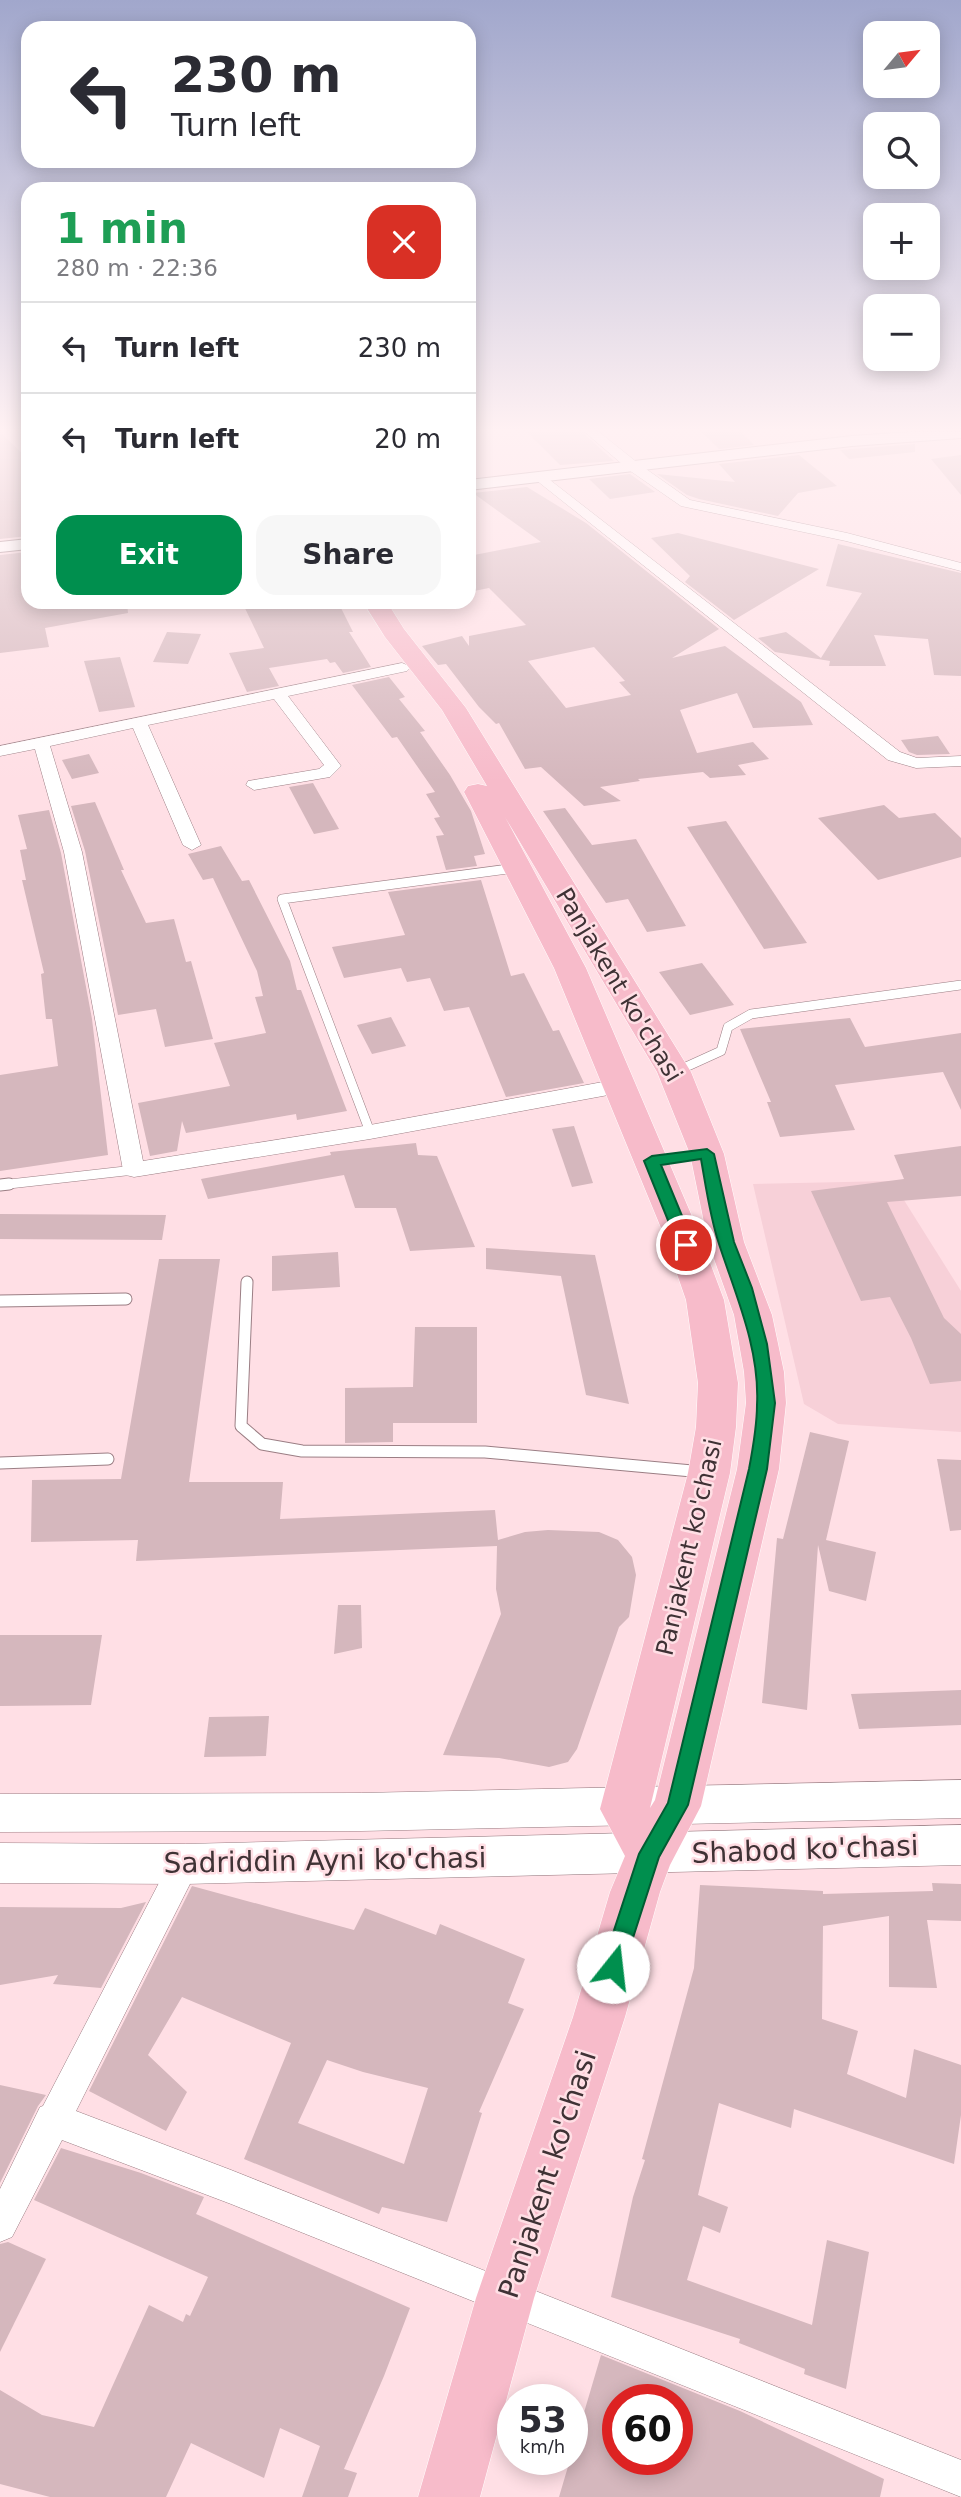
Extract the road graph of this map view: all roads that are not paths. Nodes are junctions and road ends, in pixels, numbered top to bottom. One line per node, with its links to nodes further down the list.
1 (631, 549): 11 (street)
2 (891, 549): 3 (street)
3 (961, 567)
4 (359, 609): 6 (main road, Panjakent ko'chasi)
5 (379, 609): 16 (main road, Panjakent ko'chasi)
6 (402, 668): 7 (street); 14 (main road, Panjakent ko'chasi)
7 (277, 694): 8 (street); 12 (street)
8 (138, 722): 9 (street); 13 (street)
9 (41, 742): 10 (street); 21 (street)
10 (0, 751)
11 (961, 761)
12 (254, 785)
13 (192, 845)
14 (517, 868): 17 (main road, Panjakent ko'chasi); 18 (lane)
15 (961, 985): 16 (lane)
16 (674, 1072): 19 (main road, Panjakent ko'chasi)
17 (619, 1086): 18 (street); 20 (main road, Panjakent ko'chasi)
18 (370, 1132): 21 (street)
19 (707, 1154): 20 (main road); 30 (main road, Panjakent ko'chasi)
20 (652, 1161): 28 (main road, Panjakent ko'chasi)
21 (134, 1170): 22 (lane)
22 (0, 1185)
23 (247, 1282): 28 (lane)
24 (126, 1299): 25 (lane)
25 (0, 1301)
26 (108, 1459): 27 (lane)
27 (0, 1463)
28 (709, 1473): 32 (main road, Panjakent ko'chasi)
29 (961, 1799): 30 (main road, Shabod ko'chasi)
30 (677, 1805): 32 (main road, Shabod ko'chasi)
31 (0, 1813): 32 (main road, Sadriddin Ayni ko'chasi)
32 (637, 1831): 33 (main road, Shabod ko'chasi); 35 (main road, Sadriddin Ayni ko'chasi); 38 (main road, Panjakent ko'chasi)
33 (961, 1845)
34 (0, 1863): 35 (main road, Sadriddin Ayni ko'chasi)
35 (185, 1864): 36 (street)
36 (52, 2119): 37 (street); 38 (street)
37 (0, 2225)
38 (505, 2298): 39 (street); 40 (main road, Panjakent ko'chasi)
39 (961, 2479)
40 (449, 2497)

